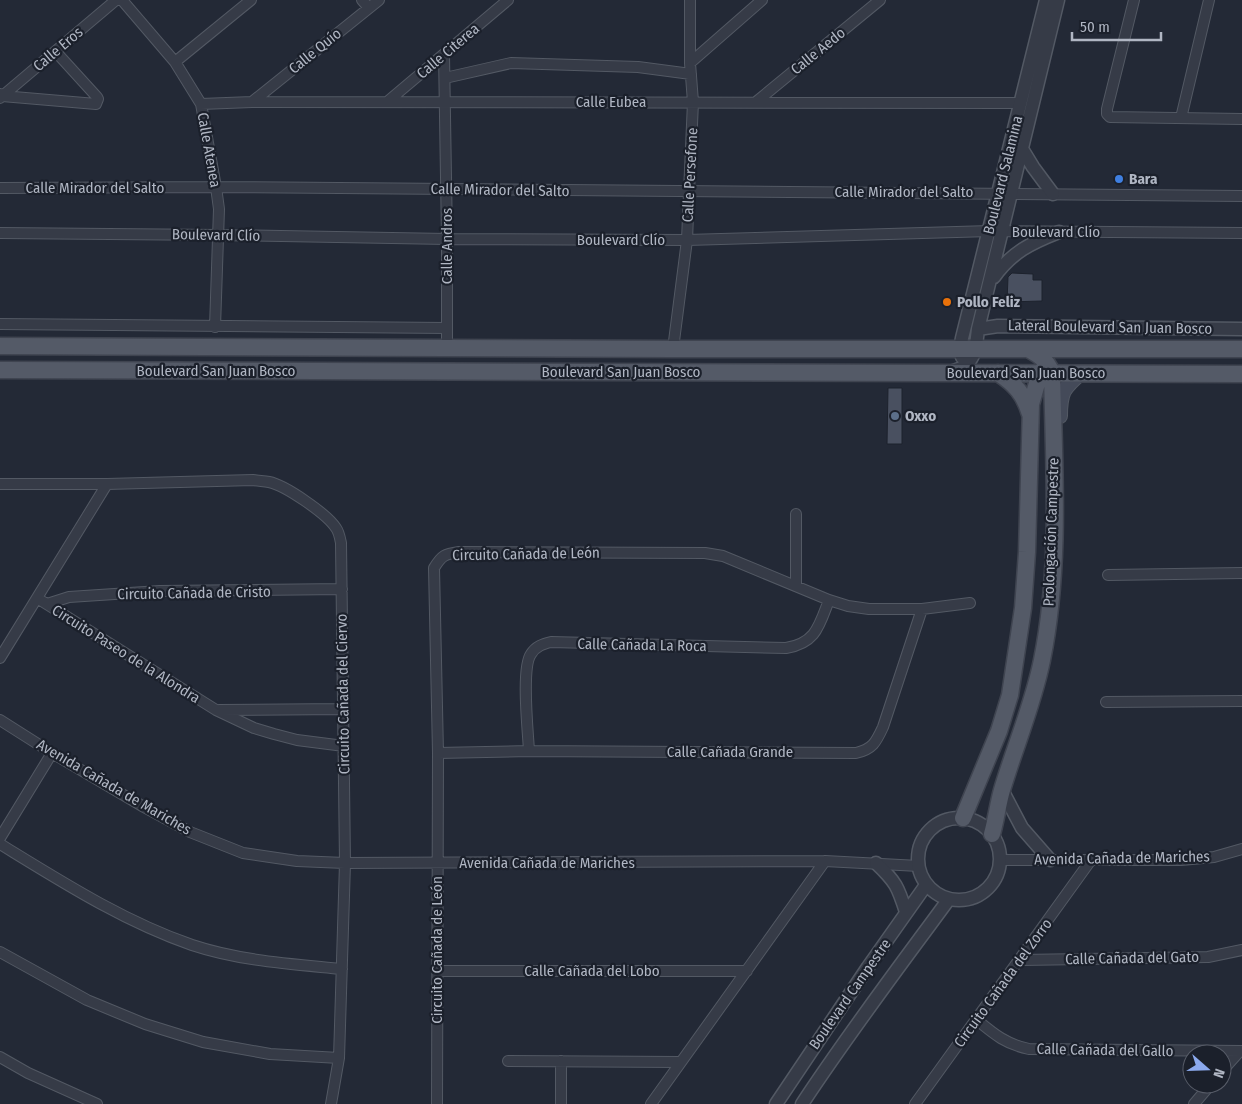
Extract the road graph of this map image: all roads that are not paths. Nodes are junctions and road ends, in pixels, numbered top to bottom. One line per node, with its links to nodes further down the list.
1 (116, 0): 14 (street, Calle Eros)
2 (122, 0): 16 (street, Calle Atenea)
3 (250, 0): 16 (street)
4 (379, 0): 13 (street, Calle Quío)
5 (508, 0): 15 (street, Calle Citerea)
6 (690, 0): 17 (street, Calle Persefone)
7 (762, 0): 17 (street)
8 (880, 0): 25 (street, Calle Aedo)
9 (1046, 0): 26 (street, Boulevard Salamina)
10 (1058, 0): 30 (street, Boulevard Salamina)
11 (1134, 0): 28 (street)
12 (1209, 0): 28 (street)
13 (366, 4): 22 (street, Calle Quío)
14 (56, 52): 20 (street, Calle Eros); 20 (street)
15 (444, 55): 19 (street, Calle Andros); 23 (street, Calle Citerea)
16 (175, 62): 27 (street, Calle Atenea)
17 (690, 63): 18 (street, Calle Persefone)
18 (691, 74): 19 (street); 24 (street, Calle Persefone)
19 (444, 78): 21 (street, Calle Andros)
20 (1, 96)
21 (445, 101): 23 (street, Calle Eubea); 24 (street, Calle Eubea); 33 (street, Calle Andros)
22 (252, 102): 23 (street, Calle Eubea); 27 (street, Calle Eubea)
23 (386, 102)
24 (693, 102): 25 (street, Calle Eubea); 34 (street, Calle Persefone)
25 (756, 102): 26 (street, Calle Eubea)
26 (1021, 102): 35 (street, Boulevard Salamina)
27 (201, 104): 31 (street, Calle Atenea)
28 (1182, 118): 29 (street)
29 (1242, 119)
30 (1022, 149): 35 (street, Boulevard Salamina); 36 (street)
31 (216, 187): 32 (street, Calle Mirador del Salto); 33 (street, Calle Mirador del Salto); 42 (street, Calle Atenea)
32 (0, 188)
33 (446, 190): 34 (street, Calle Mirador del Salto); 43 (street, Calle Andros)
34 (689, 192): 35 (street, Calle Mirador del Salto); 44 (street, Calle Persefone)
35 (1005, 193): 36 (street, Calle Mirador del Salto); 38 (street, Boulevard Salamina)
36 (1053, 194): 37 (street, Calle Mirador del Salto)
37 (1242, 196)
38 (996, 232): 39 (street, Boulevard Clío); 44 (street, Boulevard Clío); 45 (street, Boulevard Salamina); 56 (street, Boulevard Salamina)
39 (1059, 232): 41 (street, Boulevard Clío); 45 (street)
40 (0, 233): 42 (street, Boulevard Clío)
41 (1242, 233)
42 (219, 235): 43 (street, Boulevard Clío); 47 (street, Calle Atenea)
43 (447, 239): 44 (street, Boulevard Clío); 48 (street, Calle Andros)
44 (686, 240): 55 (street, Calle Persefone)
45 (989, 283): 50 (street, Boulevard Salamina)
46 (0, 324): 47 (street)
47 (215, 326): 48 (street)
48 (447, 328): 52 (street, Calle Andros)
49 (1242, 328): 50 (street, Lateral Boulevard San Juan Bosco)
50 (978, 329): 56 (street, Boulevard Salamina)
51 (0, 346): 52 (main road, Boulevard San Juan Bosco)
52 (447, 347): 55 (main road, Boulevard San Juan Bosco)
53 (1027, 348): 54 (main road, Boulevard San Juan Bosco); 56 (main road, Boulevard San Juan Bosco); 61 (main road)
54 (1066, 348): 57 (main road, Boulevard San Juan Bosco); 61 (main road)
55 (673, 349): 56 (main road, Boulevard San Juan Bosco)
56 (963, 349): 59 (street); 62 (main road)
57 (1105, 349): 58 (main road, Boulevard San Juan Bosco); 65 (main road)
58 (1242, 349)
59 (974, 369): 62 (main road, Boulevard San Juan Bosco); 63 (main road, Boulevard San Juan Bosco)
60 (0, 370): 62 (main road, Boulevard San Juan Bosco)
61 (1047, 370): 63 (main road, Boulevard San Juan Bosco); 64 (main road, Boulevard San Juan Bosco); 67 (main road, Prolongación Campestre); 68 (main road, Prolongación Campestre)
62 (946, 373)
63 (998, 373): 67 (main road)
64 (1080, 373): 65 (main road, Boulevard San Juan Bosco); 68 (main road)
65 (1103, 373): 66 (main road, Boulevard San Juan Bosco)
66 (1242, 374)
67 (1031, 419): 92 (main road, Prolongación Campestre)
68 (1054, 456): 91 (main road, Prolongación Campestre)
69 (0, 484): 70 (street, Circuito Cañada del Ciervo)
70 (107, 484): 75 (street, Circuito Cañada del Ciervo); 76 (street)
71 (796, 514): 74 (street)
72 (1242, 572): 73 (street)
73 (1108, 575)
74 (796, 586): 77 (street, Circuito Cañada de León); 90 (street, Circuito Cañada de León)
75 (342, 589): 79 (street, Circuito Cañada de Cristo); 84 (street, Circuito Cañada del Ciervo)
76 (37, 598): 79 (street, Circuito Paseo de la Alondra); 81 (street)
77 (829, 600): 80 (street, Circuito Cañada de León); 88 (street, Calle Cañada La Roca)
78 (970, 603): 80 (street, Circuito Cañada de León)
79 (47, 604): 85 (street, Circuito Paseo de la Alondra)
80 (922, 609): 88 (street, Calle Cañada Grande)
81 (0, 658)
82 (1106, 702): 83 (street)
83 (1242, 702)
84 (343, 709): 85 (street, Circuito Paseo de la Alondra); 87 (street, Circuito Cañada del Ciervo)
85 (216, 710): 87 (street, Circuito Paseo de la Alondra)
86 (0, 720): 89 (street, Avenida Cañada de Mariches)
87 (344, 746): 102 (street, Circuito Cañada del Ciervo)
88 (529, 751): 90 (street, Calle Cañada Grande)
89 (52, 753): 94 (street); 102 (street, Avenida Cañada de Mariches)
90 (438, 753): 103 (street, Circuito Cañada de León)
91 (1002, 790): 93 (main road, Prolongación Campestre); 98 (street)
92 (963, 818): 93 (street); 104 (street)
93 (992, 834): 97 (street)
94 (0, 838)
95 (0, 844): 111 (street)
96 (1242, 850): 99 (street, Avenida Cañada de Mariches)
97 (1001, 860): 98 (street, Avenida Cañada de Mariches); 106 (street)
98 (1050, 860): 99 (street, Avenida Cañada de Mariches)
99 (1091, 860): 110 (street, Circuito Cañada del Zorro)
100 (825, 861): 101 (street, Avenida Cañada de Mariches); 103 (street, Avenida Cañada de Mariches); 113 (street)
101 (876, 863): 104 (street, Avenida Cañada de Mariches); 107 (street)
102 (345, 864): 103 (street, Avenida Cañada de Mariches); 111 (street, Circuito Cañada del Ciervo)
103 (437, 864): 112 (street, Circuito Cañada de León)
104 (919, 866): 105 (street)
105 (926, 885): 106 (street); 107 (street, Boulevard Campestre)
106 (948, 899): 129 (street, Boulevard Campestre)
107 (906, 912): 128 (street, Boulevard Campestre)
108 (1242, 950): 110 (street, Calle Cañada del Gato)
109 (0, 952): 117 (street)
110 (1021, 960): 114 (street, Circuito Cañada del Zorro)
111 (342, 968): 117 (street, Circuito Cañada del Ciervo)
112 (437, 971): 113 (street, Calle Cañada del Lobo); 125 (street, Circuito Cañada de León)
113 (747, 971): 121 (street)
114 (977, 1020): 115 (street, Calle Cañada del Gallo); 130 (street, Circuito Cañada del Zorro)
115 (1241, 1051): 118 (street)
116 (0, 1057): 123 (street)
117 (339, 1058): 124 (street, Circuito Cañada del Ciervo)
118 (1232, 1060)
119 (508, 1061): 120 (street)
120 (561, 1061): 121 (street); 126 (street)
121 (680, 1062): 127 (street)
122 (1202, 1094): 131 (street)
123 (97, 1104)
124 (331, 1104)
125 (437, 1104)
126 (561, 1104)
127 (651, 1104)
128 (776, 1104)
129 (802, 1104)
130 (915, 1104)
131 (1194, 1104)

